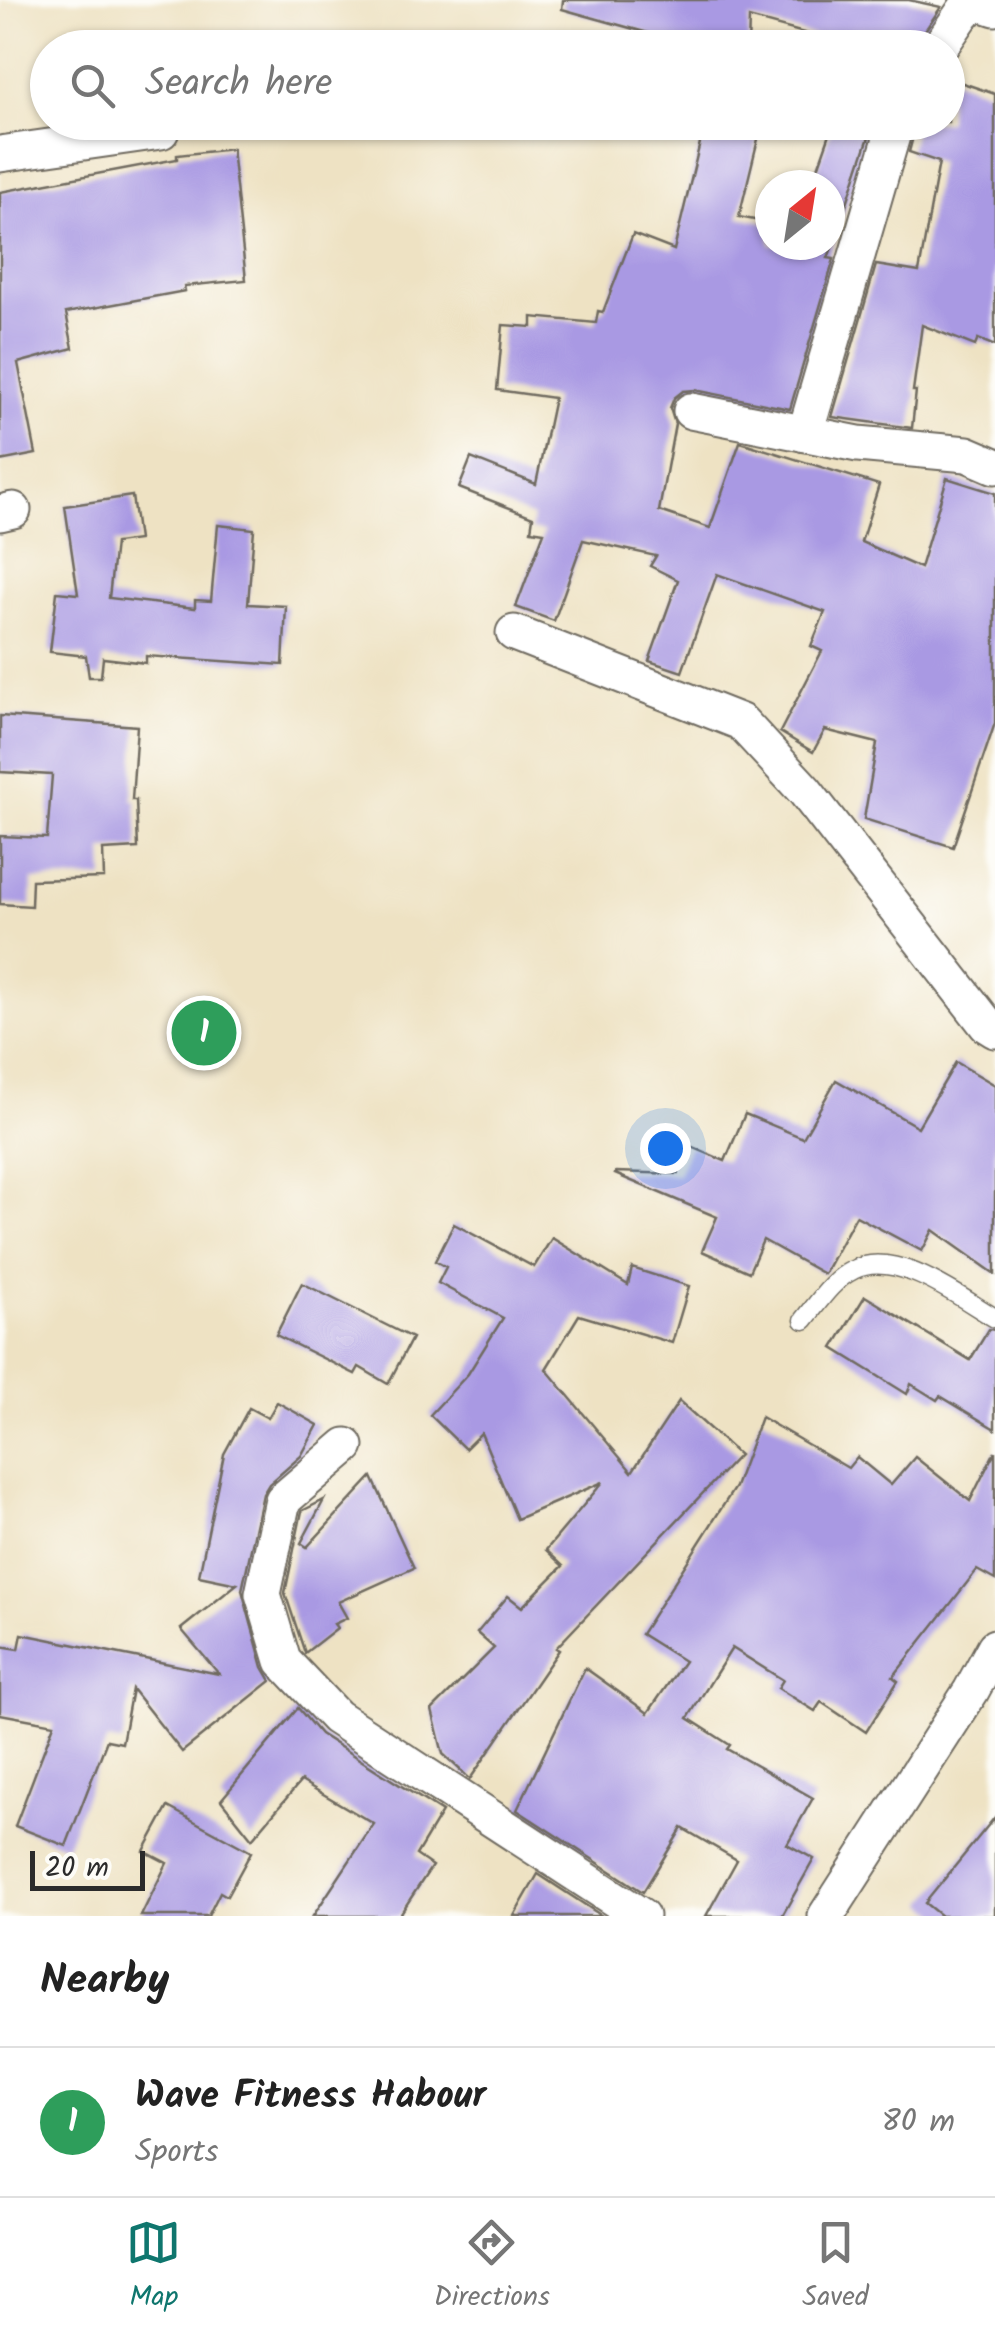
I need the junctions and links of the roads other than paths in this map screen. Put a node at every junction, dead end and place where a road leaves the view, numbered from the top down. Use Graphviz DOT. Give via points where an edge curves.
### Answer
graph roads {
  1 [pos="995,8"];
  2 [pos="951,30"];
  3 [pos="98,140"];
  4 [pos="891,140"];
  5 [pos="0,154"];
  6 [pos="691,411"];
  7 [pos="806,434"];
  8 [pos="995,466"];
  9 [pos="514,634"];
  10 [pos="995,1030"];
  11 [pos="995,1318"];
  12 [pos="804,1320"];
  13 [pos="346,1446"];
  14 [pos="995,1647"];
  15 [pos="641,1916"];
  16 [pos="826,1916"];
  1 -- 2 [label="street" via="980,3 965,10"];
  3 -- 5 [label="street"];
  4 -- 7 [label="street"];
  6 -- 7 [label="street"];
  7 -- 8 [label="street" via="967,454"];
  9 -- 10 [label="street" via="741,722 805,791"];
  11 -- 12 [label="lane" via="919,1273 888,1265 854,1268"];
  13 -- 15 [label="street" via="284,1500 263,1594 283,1661 336,1717"];
  14 -- 16 [label="street"];
}
